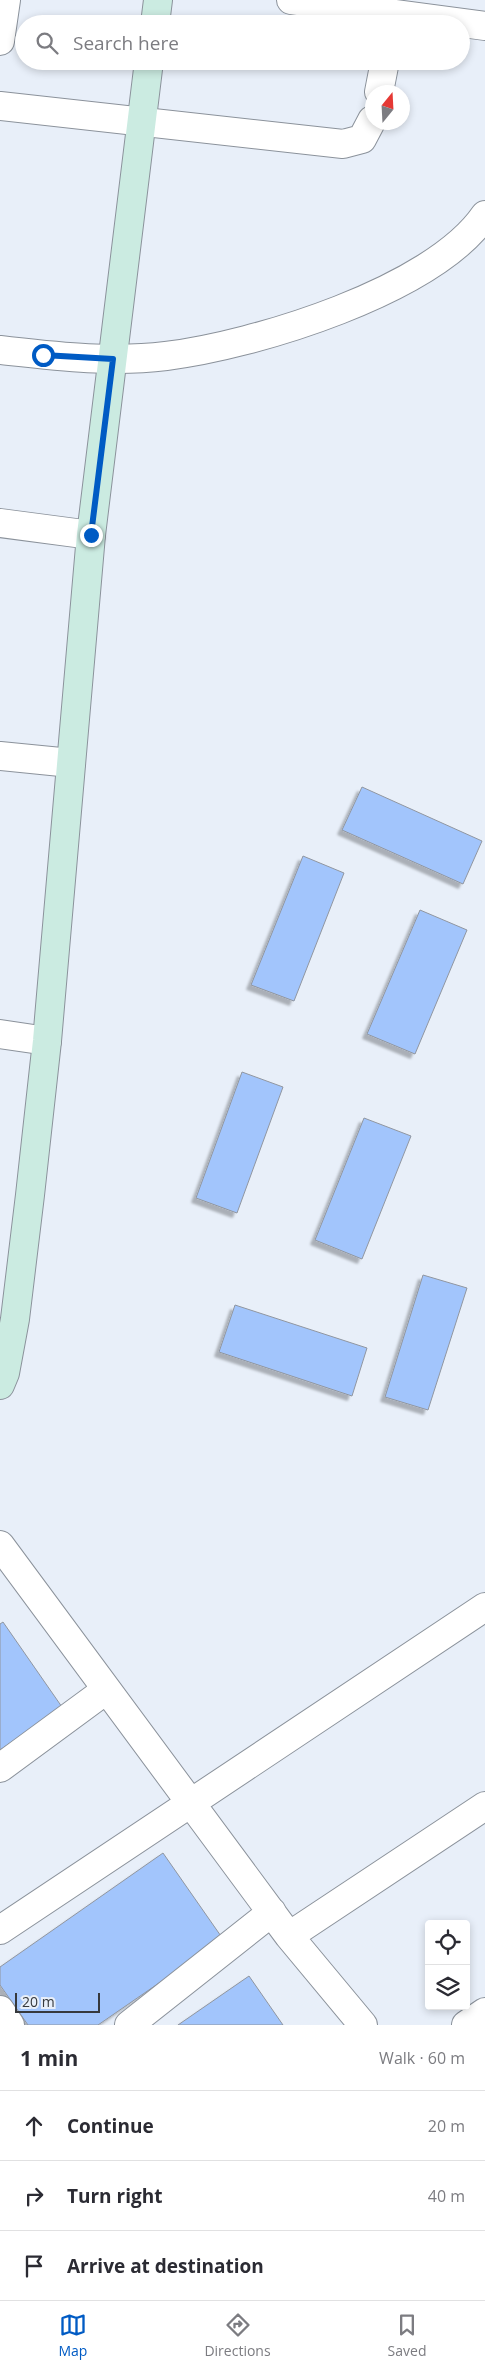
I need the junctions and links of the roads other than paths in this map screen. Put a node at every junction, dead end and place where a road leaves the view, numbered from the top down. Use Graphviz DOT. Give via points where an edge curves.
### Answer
graph roads {
  1 [pos="6,0"];
  2 [pos="158,0"];
  3 [pos="291,0"];
  4 [pos="156,15"];
  5 [pos="367,15"];
  6 [pos="470,25"];
  7 [pos="485,26"];
  8 [pos="0,41"];
  9 [pos="148,70"];
  10 [pos="383,70"];
  11 [pos="380,85"];
  12 [pos="0,106"];
  13 [pos="140,123"];
  14 [pos="366,130"];
  15 [pos="485,215"];
  16 [pos="0,350"];
  17 [pos="113,359"];
  18 [pos="0,523"];
  19 [pos="91,535"];
  20 [pos="0,756"];
  21 [pos="71,762"];
  22 [pos="0,1034"];
  23 [pos="47,1041"];
  24 [pos="0,1385"];
  25 [pos="0,1545"];
  26 [pos="485,1607"];
  27 [pos="106,1690"];
  28 [pos="0,1768"];
  29 [pos="189,1802"];
  30 [pos="485,1806"];
  31 [pos="272,1912"];
  32 [pos="0,1930"];
  33 [pos="289,1936"];
  34 [pos="0,2010"];
  35 [pos="485,2012"];
  36 [pos="10,2025"];
  37 [pos="129,2025"];
  38 [pos="362,2025"];
  39 [pos="466,2025"];
  1 -- 8 [label="street"];
  2 -- 4 [label="street"];
  3 -- 5 [label="street"];
  6 -- 7 [label="street"];
  9 -- 13 [label="street"];
  10 -- 11 [label="street"];
  12 -- 13 [label="street"];
  13 -- 14 [label="street" via="343,144 362,138"];
  13 -- 17 [label="street"];
  15 -- 17 [label="street" via="447,253 400,283 341,308 274,332 214,348 165,356"];
  16 -- 17 [label="street"];
  17 -- 19 [label="street"];
  18 -- 19 [label="street"];
  19 -- 21 [label="street"];
  20 -- 21 [label="street"];
  21 -- 23 [label="street"];
  22 -- 23 [label="street"];
  23 -- 24 [label="street" via="15,1319"];
  25 -- 27 [label="street"];
  26 -- 29 [label="street"];
  27 -- 28 [label="street"];
  27 -- 29 [label="street"];
  29 -- 31 [label="street"];
  29 -- 32 [label="street"];
  30 -- 33 [label="street"];
  31 -- 33 [label="street"];
  31 -- 37 [label="street"];
  33 -- 38 [label="street"];
  34 -- 36 [label="street"];
  35 -- 39 [label="street"];
}
